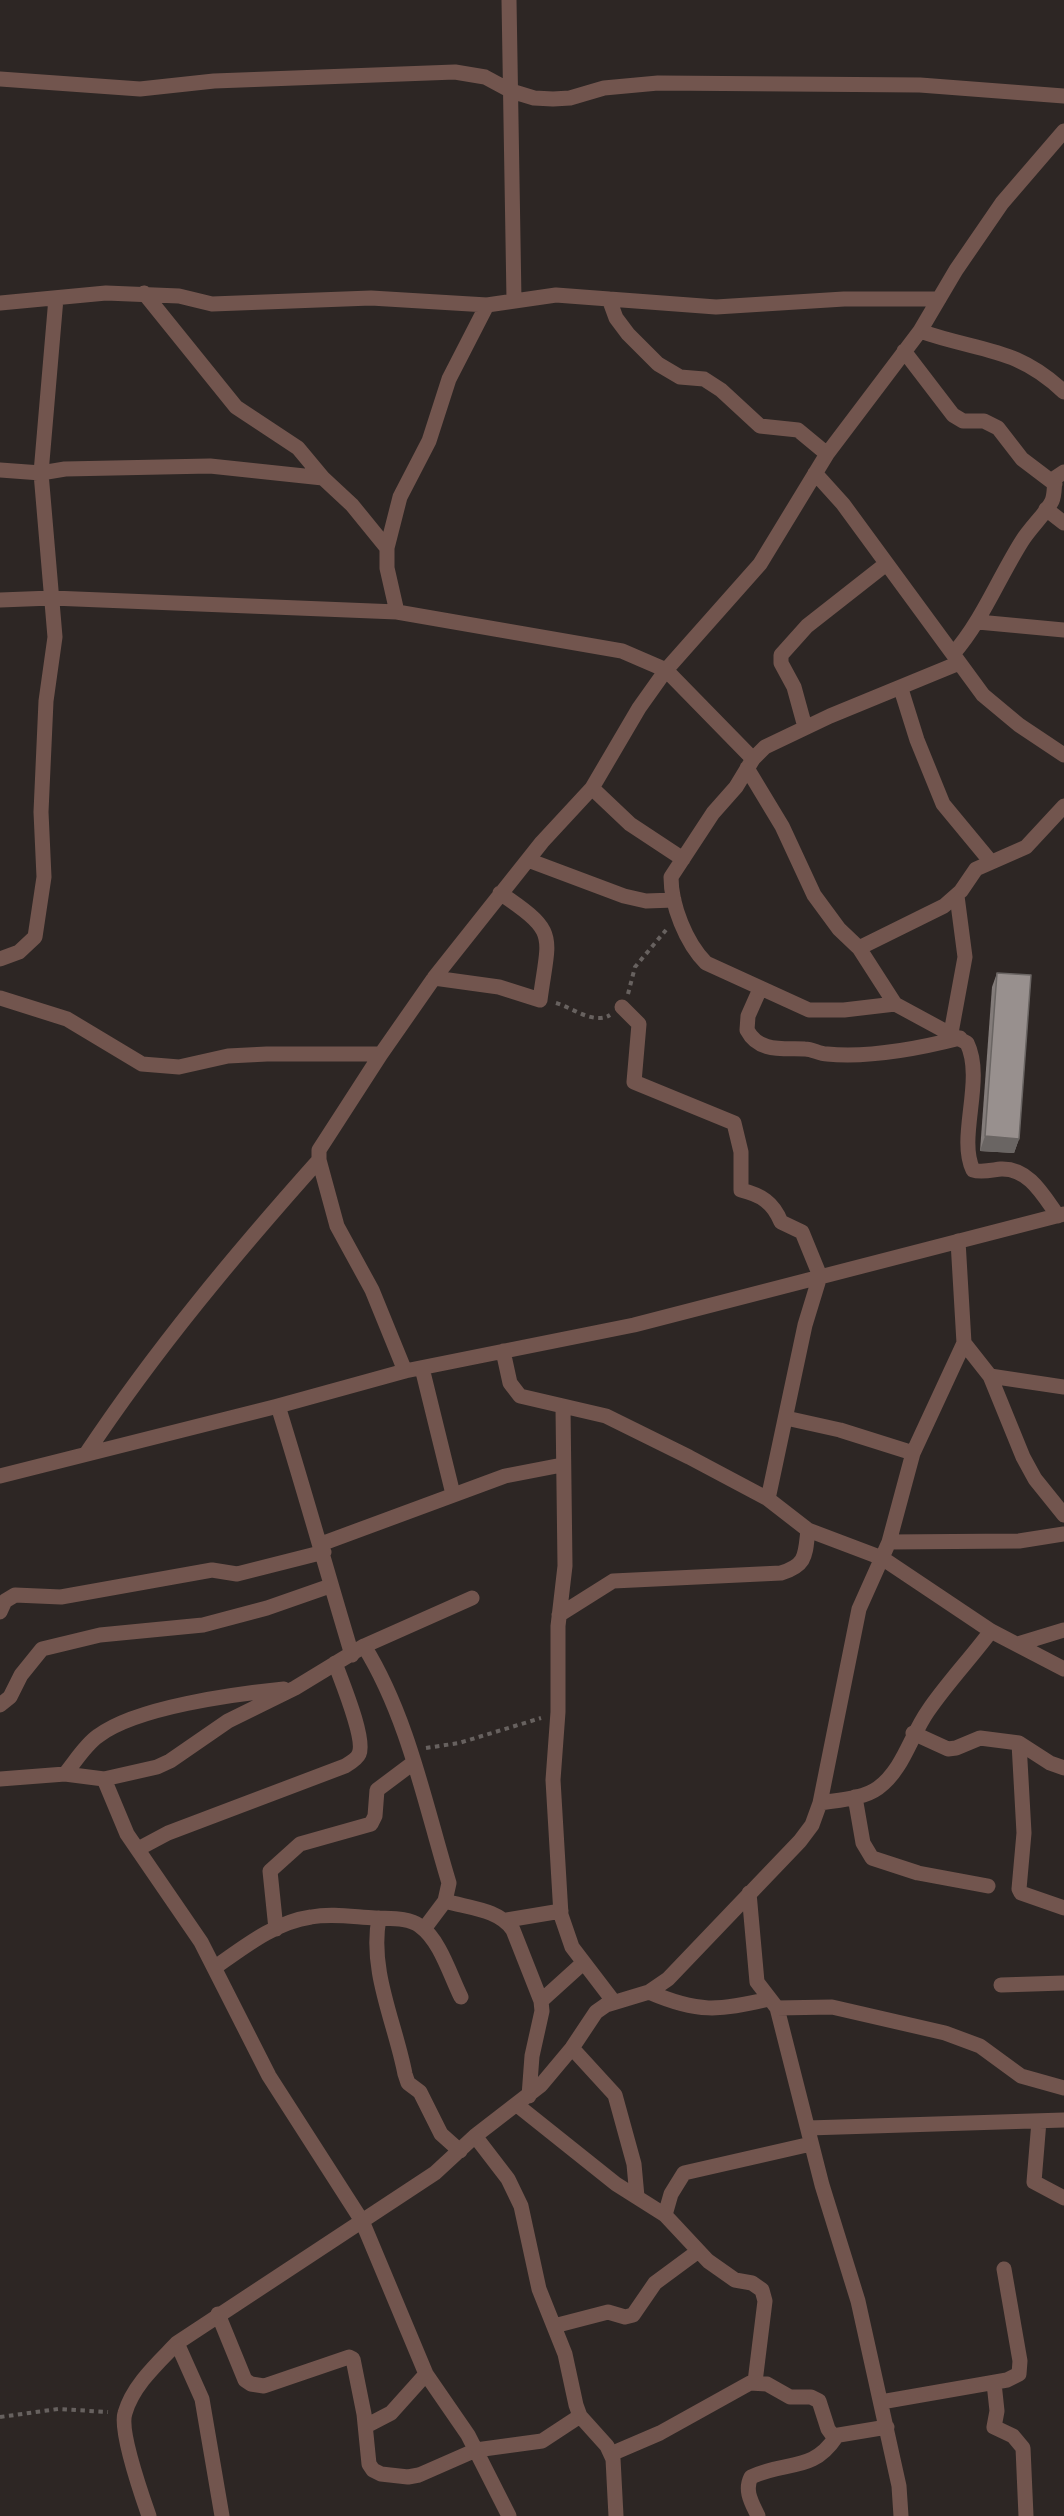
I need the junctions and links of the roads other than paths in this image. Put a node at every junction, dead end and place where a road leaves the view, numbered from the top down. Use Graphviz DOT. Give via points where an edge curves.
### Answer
graph roads {
  1 [pos="509,0"];
  2 [pos="0,79"];
  3 [pos="511,91"];
  4 [pos="1064,96"];
  5 [pos="1064,131"];
  6 [pos="1058,149"];
  7 [pos="144,293"];
  8 [pos="56,298"];
  9 [pos="609,299"];
  10 [pos="939,299"];
  11 [pos="514,300"];
  12 [pos="0,303"];
  13 [pos="487,305"];
  14 [pos="920,331"];
  15 [pos="904,351"];
  16 [pos="1064,392"];
  17 [pos="827,454"];
  18 [pos="0,470"];
  19 [pos="41,473"];
  20 [pos="815,473"];
  21 [pos="323,478"];
  22 [pos="1059,478"];
  23 [pos="1046,509"];
  24 [pos="1064,523"];
  25 [pos="387,548"];
  26 [pos="886,564"];
  27 [pos="52,598"];
  28 [pos="0,600"];
  29 [pos="397,612"];
  30 [pos="978,622"];
  31 [pos="1064,630"];
  32 [pos="956,659"];
  33 [pos="666,670"];
  34 [pos="901,689"];
  35 [pos="805,727"];
  36 [pos="1064,755"];
  37 [pos="750,763"];
  38 [pos="592,788"];
  39 [pos="1064,806"];
  40 [pos="683,859"];
  41 [pos="528,860"];
  42 [pos="991,862"];
  43 [pos="500,893"];
  44 [pos="957,896"];
  45 [pos="676,907"];
  46 [pos="859,948"];
  47 [pos="0,959"];
  48 [pos="434,978"];
  49 [pos="760,989"];
  50 [pos="0,998"];
  51 [pos="895,1004"];
  52 [pos="622,1007"];
  53 [pos="956,1035"];
  54 [pos="381,1054"];
  55 [pos="319,1160"];
  56 [pos="1061,1215"];
  57 [pos="958,1241"];
  58 [pos="820,1276"];
  59 [pos="963,1343"];
  60 [pos="503,1351"];
  61 [pos="422,1368"];
  62 [pos="405,1371"];
  63 [pos="990,1376"];
  64 [pos="1064,1387"];
  65 [pos="278,1406"];
  66 [pos="563,1408"];
  67 [pos="786,1418"];
  68 [pos="913,1453"];
  69 [pos="86,1454"];
  70 [pos="562,1465"];
  71 [pos="0,1476"];
  72 [pos="453,1494"];
  73 [pos="768,1499"];
  74 [pos="1064,1515"];
  75 [pos="808,1530"];
  76 [pos="1064,1534"];
  77 [pos="889,1542"];
  78 [pos="322,1548"];
  79 [pos="882,1558"];
  80 [pos="330,1586"];
  81 [pos="472,1598"];
  82 [pos="0,1612"];
  83 [pos="559,1615"];
  84 [pos="1064,1630"];
  85 [pos="991,1631"];
  86 [pos="1018,1644"];
  87 [pos="358,1650"];
  88 [pos="336,1663"];
  89 [pos="1064,1669"];
  90 [pos="296,1688"];
  91 [pos="0,1705"];
  92 [pos="913,1733"];
  93 [pos="1019,1743"];
  94 [pos="412,1757"];
  95 [pos="1064,1768"];
  96 [pos="65,1774"];
  97 [pos="0,1779"];
  98 [pos="104,1779"];
  99 [pos="855,1797"];
  100 [pos="820,1803"];
  101 [pos="138,1849"];
  102 [pos="988,1886"];
  103 [pos="748,1893"];
  104 [pos="445,1901"];
  105 [pos="1064,1908"];
  106 [pos="561,1911"];
  107 [pos="379,1918"];
  108 [pos="507,1920"];
  109 [pos="276,1929"];
  110 [pos="424,1929"];
  111 [pos="583,1963"];
  112 [pos="214,1968"];
  113 [pos="1064,1983"];
  114 [pos="1001,1985"];
  115 [pos="649,1992"];
  116 [pos="461,1997"];
  117 [pos="541,2001"];
  118 [pos="614,2002"];
  119 [pos="773,2003"];
  120 [pos="572,2048"];
  121 [pos="1064,2088"];
  122 [pos="523,2100"];
  123 [pos="1064,2120"];
  124 [pos="1039,2121"];
  125 [pos="475,2136"];
  126 [pos="810,2136"];
  127 [pos="460,2151"];
  128 [pos="637,2198"];
  129 [pos="1064,2198"];
  130 [pos="665,2215"];
  131 [pos="362,2221"];
  132 [pos="696,2252"];
  133 [pos="1004,2269"];
  134 [pos="218,2314"];
  135 [pos="554,2326"];
  136 [pos="177,2343"];
  137 [pos="426,2374"];
  138 [pos="755,2382"];
  139 [pos="993,2383"];
  140 [pos="881,2402"];
  141 [pos="580,2416"];
  142 [pos="366,2426"];
  143 [pos="887,2427"];
  144 [pos="836,2436"];
  145 [pos="476,2450"];
  146 [pos="611,2454"];
  147 [pos="149,2516"];
  148 [pos="222,2516"];
  149 [pos="509,2516"];
  150 [pos="616,2516"];
  151 [pos="758,2516"];
  152 [pos="901,2516"];
  153 [pos="1026,2516"];
  1 -- 3 [label="street"];
  2 -- 3 [label="street" via="140,89 236,80 455,72 485,77"];
  3 -- 4 [label="street" via="553,99 604,88 658,83 920,85"];
  3 -- 11 [label="street"];
  5 -- 6 [label="street"];
  6 -- 10 [label="street" via="1002,203"];
  7 -- 8 [label="street"];
  7 -- 13 [label="street" via="212,304 371,298"];
  7 -- 21 [label="street" via="237,407 298,448"];
  8 -- 12 [label="street"];
  8 -- 19 [label="street"];
  9 -- 10 [label="street" via="716,307 844,299"];
  9 -- 11 [label="street" via="556,295"];
  9 -- 17 [label="street" via="628,334 658,364 680,377 704,379 760,426 798,430"];
  10 -- 14 [label="street"];
  11 -- 13 [label="street"];
  13 -- 25 [label="street" via="449,379 429,441 400,497"];
  14 -- 15 [label="street"];
  14 -- 16 [label="street" via="1014,357 1044,373"];
  15 -- 17 [label="street"];
  15 -- 22 [label="street" via="953,414 963,421 984,421 998,428 1022,459"];
  17 -- 20 [label="street"];
  18 -- 19 [label="street"];
  19 -- 21 [label="street" via="65,469 210,466"];
  19 -- 27 [label="street"];
  20 -- 26 [label="street" via="843,504"];
  20 -- 33 [label="street" via="760,564"];
  21 -- 25 [label="street" via="352,505"];
  22 -- 23 [label="street"];
  23 -- 24 [label="street"];
  23 -- 30 [label="street" via="1033,522"];
  25 -- 29 [label="street" via="387,568"];
  26 -- 32 [label="street"];
  26 -- 35 [label="street" via="807,626 781,655"];
  27 -- 28 [label="street"];
  27 -- 29 [label="street"];
  27 -- 47 [label="street" via="55,638 46,701 41,812 44,877 39,917 30,944"];
  29 -- 33 [label="street" via="622,651"];
  30 -- 31 [label="street"];
  30 -- 32 [label="street"];
  32 -- 34 [label="street"];
  32 -- 36 [label="street" via="983,695"];
  33 -- 37 [label="street"];
  33 -- 38 [label="street"];
  34 -- 35 [label="street"];
  34 -- 42 [label="street" via="943,804"];
  35 -- 37 [label="street" via="765,747"];
  37 -- 40 [label="street"];
  37 -- 46 [label="street" via="814,895"];
  38 -- 40 [label="street" via="630,824"];
  38 -- 41 [label="street"];
  39 -- 42 [label="street" via="1026,847"];
  40 -- 45 [label="street" via="671,877"];
  41 -- 43 [label="street"];
  41 -- 45 [label="street" via="624,897"];
  42 -- 44 [label="street" via="976,869"];
  43 -- 48 [label="street"];
  43 -- 48 [label="street" via="542,923 547,945 540,1000 490,986"];
  44 -- 46 [label="street"];
  44 -- 53 [label="street" via="965,957"];
  45 -- 49 [label="street" via="706,963"];
  46 -- 51 [label="street"];
  48 -- 54 [label="street"];
  49 -- 51 [label="street" via="813,1010"];
  49 -- 53 [label="street" via="748,1016 747,1030 772,1048 828,1054 882,1052"];
  50 -- 54 [label="street" via="67,1019 142,1064 179,1067 228,1056 267,1054"];
  51 -- 53 [label="street"];
  52 -- 58 [label="street" via="639,1024 633,1082 734,1123 741,1152 741,1190 760,1195 775,1209 781,1222 802,1232"];
  53 -- 56 [label="street" via="969,1048 972,1068 971,1167 977,1172 1000,1169 1021,1173"];
  54 -- 55 [label="street" via="319,1150"];
  55 -- 62 [label="street" via="336,1226 372,1290"];
  55 -- 69 [label="street" via="132,1383"];
  56 -- 57 [label="street"];
  57 -- 58 [label="street"];
  57 -- 59 [label="street"];
  58 -- 60 [label="street" via="634,1325"];
  58 -- 67 [label="street" via="805,1325"];
  59 -- 63 [label="street"];
  59 -- 68 [label="street"];
  60 -- 61 [label="street"];
  60 -- 66 [label="street" via="510,1383 520,1396"];
  61 -- 62 [label="street"];
  61 -- 72 [label="street"];
  62 -- 65 [label="street"];
  63 -- 64 [label="street"];
  63 -- 74 [label="street" via="1023,1457"];
  65 -- 69 [label="street"];
  65 -- 78 [label="street"];
  66 -- 70 [label="street"];
  66 -- 73 [label="street" via="606,1416"];
  67 -- 68 [label="street"];
  67 -- 73 [label="street"];
  68 -- 77 [label="street"];
  69 -- 71 [label="street"];
  70 -- 72 [label="street" via="505,1476"];
  70 -- 83 [label="street" via="564,1566"];
  72 -- 78 [label="street"];
  73 -- 75 [label="street"];
  75 -- 79 [label="street"];
  75 -- 83 [label="street" via="806,1554 800,1566 781,1573 613,1581"];
  76 -- 77 [label="street" via="1019,1541"];
  77 -- 79 [label="street"];
  78 -- 80 [label="street"];
  78 -- 82 [label="street" via="237,1574 218,1570 61,1597 15,1595 5,1601"];
  79 -- 85 [label="street"];
  79 -- 100 [label="street" via="859,1610"];
  80 -- 87 [label="street"];
  80 -- 91 [label="street" via="203,1625 99,1635 42,1649 21,1675 10,1697"];
  81 -- 87 [label="street"];
  83 -- 106 [label="street" via="553,1780"];
  84 -- 86 [label="street"];
  85 -- 86 [label="street"];
  85 -- 92 [label="street"];
  86 -- 89 [label="street"];
  87 -- 88 [label="street"];
  87 -- 94 [label="street" via="390,1696"];
  88 -- 90 [label="street"];
  88 -- 101 [label="street" via="359,1736 356,1759 168,1833"];
  90 -- 96 [label="street" via="183,1705 127,1721 96,1737"];
  90 -- 98 [label="street" via="228,1721 157,1767"];
  92 -- 93 [label="street" via="948,1749 980,1738"];
  92 -- 99 [label="street" via="903,1758 887,1780 878,1789"];
  93 -- 95 [label="street"];
  93 -- 105 [label="street" via="1024,1833 1018,1888 1021,1893"];
  94 -- 104 [label="street" via="448,1883"];
  94 -- 109 [label="street" via="377,1790 371,1824 300,1844 270,1870"];
  96 -- 97 [label="street"];
  96 -- 98 [label="street"];
  98 -- 101 [label="street" via="127,1834"];
  99 -- 100 [label="street"];
  99 -- 102 [label="street" via="862,1843 872,1858 918,1873"];
  100 -- 103 [label="street" via="812,1825 800,1841"];
  101 -- 112 [label="street"];
  103 -- 115 [label="street" via="669,1979"];
  103 -- 119 [label="street" via="756,1977 760,1989"];
  104 -- 108 [label="street"];
  104 -- 110 [label="street"];
  106 -- 108 [label="street"];
  106 -- 111 [label="street" via="567,1939"];
  107 -- 109 [label="street" via="311,1917"];
  107 -- 110 [label="street" via="414,1922"];
  107 -- 127 [label="street" via="377,1968 408,2083 424,2100 441,2134"];
  108 -- 117 [label="street"];
  109 -- 112 [label="street"];
  110 -- 116 [label="street"];
  111 -- 117 [label="street"];
  111 -- 118 [label="street"];
  112 -- 131 [label="street" via="269,2076"];
  113 -- 114 [label="street"];
  115 -- 118 [label="street"];
  115 -- 119 [label="street" via="691,2007 710,2009"];
  117 -- 122 [label="street"];
  118 -- 120 [label="street" via="596,2012"];
  119 -- 121 [label="street" via="832,2007 945,2033 980,2046 1021,2076"];
  119 -- 126 [label="street"];
  120 -- 122 [label="street"];
  120 -- 128 [label="street" via="615,2095 634,2164"];
  122 -- 125 [label="street"];
  122 -- 128 [label="street"];
  123 -- 124 [label="street"];
  124 -- 126 [label="street"];
  124 -- 129 [label="street" via="1034,2182"];
  125 -- 127 [label="street"];
  125 -- 135 [label="street" via="516,2192 539,2289"];
  126 -- 130 [label="street" via="684,2173 671,2194"];
  126 -- 140 [label="street" via="858,2301"];
  127 -- 131 [label="street" via="435,2173"];
  128 -- 130 [label="street"];
  130 -- 132 [label="street"];
  131 -- 134 [label="street"];
  131 -- 137 [label="street"];
  132 -- 135 [label="street" via="655,2283 633,2314 625,2317 608,2312"];
  132 -- 138 [label="street" via="729,2276 758,2286 764,2293"];
  133 -- 139 [label="street" via="1020,2370 1012,2379"];
  134 -- 136 [label="street"];
  134 -- 142 [label="street" via="245,2380 251,2384 264,2386 353,2358"];
  135 -- 141 [label="street"];
  136 -- 147 [label="street" via="143,2379 124,2414 131,2462"];
  136 -- 148 [label="street" via="202,2399"];
  137 -- 142 [label="street" via="391,2413"];
  137 -- 145 [label="street"];
  138 -- 144 [label="street" via="790,2397 816,2398 830,2434"];
  138 -- 146 [label="street" via="660,2433"];
  139 -- 140 [label="street"];
  139 -- 153 [label="street" via="997,2411 994,2427 1013,2436 1023,2448"];
  140 -- 143 [label="street"];
  141 -- 145 [label="street" via="542,2441"];
  141 -- 146 [label="street"];
  142 -- 145 [label="street" via="369,2464 381,2474 419,2475"];
  143 -- 144 [label="street"];
  143 -- 152 [label="street"];
  144 -- 151 [label="street" via="824,2453 812,2461 780,2466 751,2477 749,2496"];
  145 -- 149 [label="street"];
  146 -- 150 [label="street"];
}
